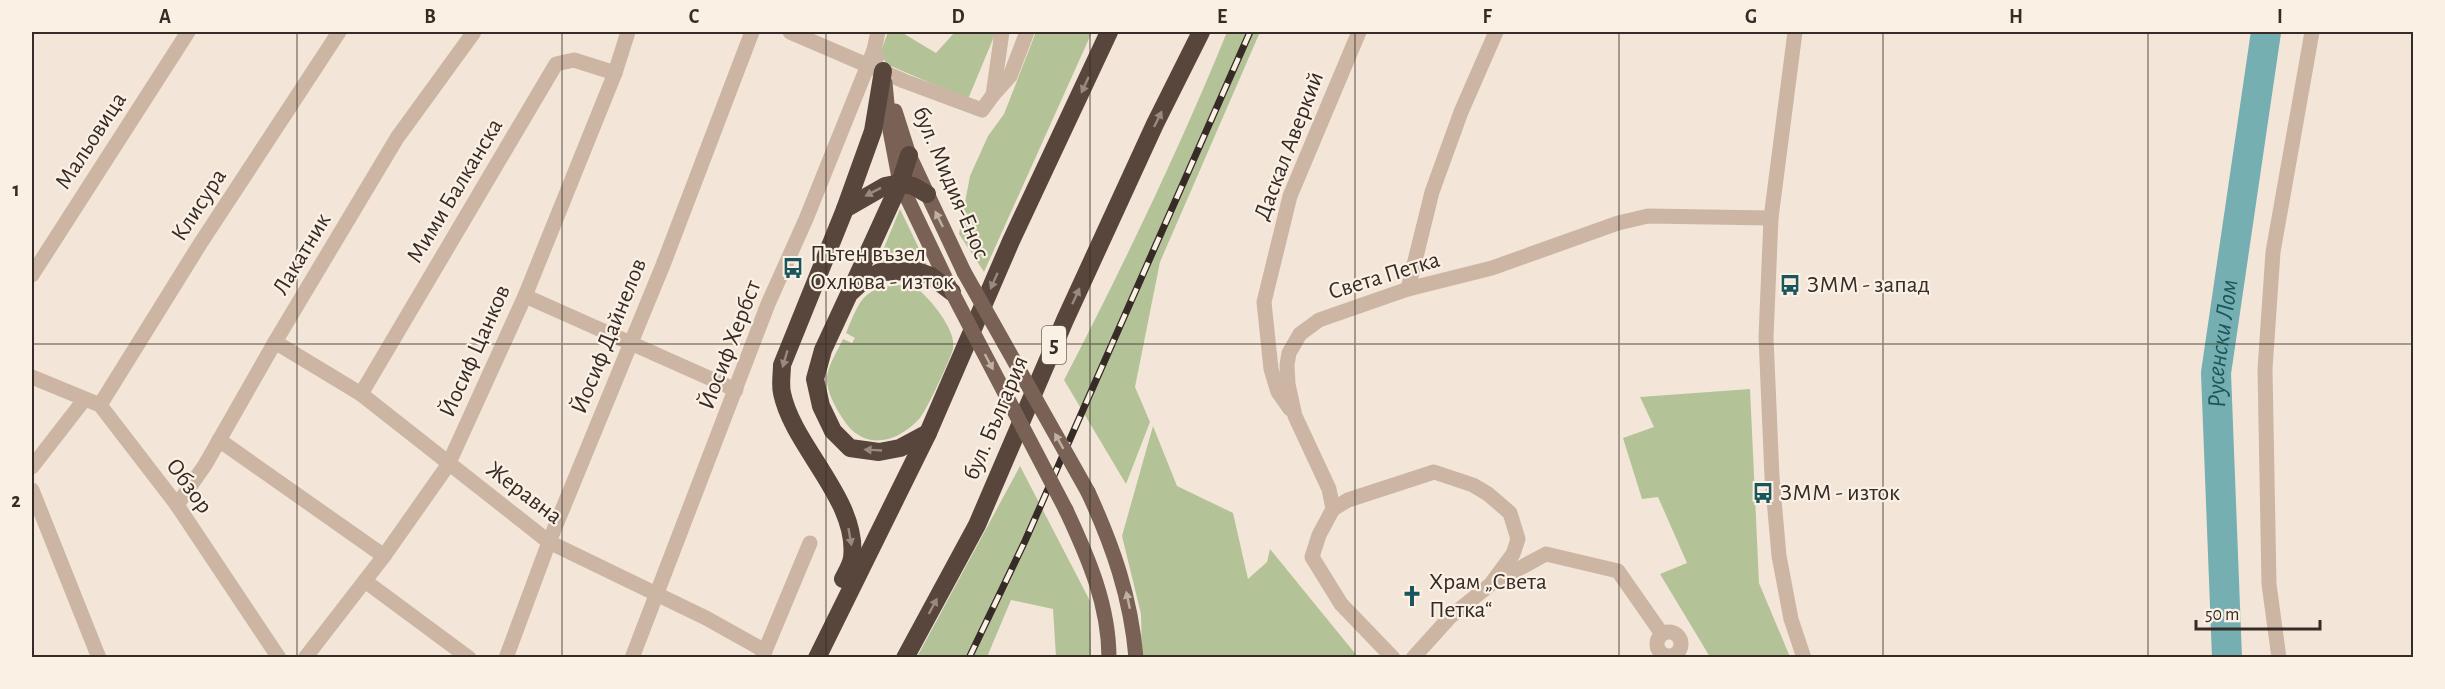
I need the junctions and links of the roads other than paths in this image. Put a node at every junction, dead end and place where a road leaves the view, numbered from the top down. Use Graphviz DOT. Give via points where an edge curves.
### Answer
graph roads {
  1 [pos="188,32"];
  2 [pos="339,32"];
  3 [pos="474,32"];
  4 [pos="628,32"];
  5 [pos="752,32"];
  6 [pos="790,32"];
  7 [pos="878,32"];
  8 [pos="1002,32"];
  9 [pos="1027,32"];
  10 [pos="1109,32"];
  11 [pos="1201,32"];
  12 [pos="1359,32"];
  13 [pos="1496,32"];
  14 [pos="1795,32"];
  15 [pos="2312,32"];
  16 [pos="876,68"];
  17 [pos="615,73"];
  18 [pos="993,95"];
  19 [pos="909,155"];
  20 [pos="900,183"];
  21 [pos="927,194"];
  22 [pos="845,209"];
  23 [pos="1771,218"];
  24 [pos="32,275"];
  25 [pos="1408,289"];
  26 [pos="952,292"];
  27 [pos="525,296"];
  28 [pos="841,311"];
  29 [pos="275,342"];
  30 [pos="632,342"];
  31 [pos="32,377"];
  32 [pos="736,390"];
  33 [pos="361,394"];
  34 [pos="84,400"];
  35 [pos="100,405"];
  36 [pos="1295,416"];
  37 [pos="928,433"];
  38 [pos="219,440"];
  39 [pos="448,465"];
  40 [pos="32,467"];
  41 [pos="32,490"];
  42 [pos="177,505"];
  43 [pos="1333,509"];
  44 [pos="549,542"];
  45 [pos="810,543"];
  46 [pos="384,556"];
  47 [pos="365,581"];
  48 [pos="1491,584"];
  49 [pos="656,595"];
  50 [pos="764,654"];
  51 [pos="1662,656"];
  52 [pos="99,657"];
  53 [pos="279,657"];
  54 [pos="305,657"];
  55 [pos="469,657"];
  56 [pos="506,657"];
  57 [pos="632,657"];
  58 [pos="808,657"];
  59 [pos="817,657"];
  60 [pos="905,657"];
  61 [pos="1109,657"];
  62 [pos="1136,657"];
  63 [pos="1393,657"];
  64 [pos="1413,657"];
  65 [pos="1804,657"];
  66 [pos="2279,657"];
  1 -- 24 [label="street, Мальовица"];
  2 -- 35 [label="street, Клисура"];
  3 -- 29 [label="street, Лакатник" via="397,138"];
  4 -- 17 [label="street, Йосиф Цанков"];
  5 -- 30 [label="street, Йосиф Дайнелов"];
  6 -- 16 [label="street"];
  7 -- 16 [label="street"];
  8 -- 18 [label="street"];
  9 -- 18 [label="street" via="1010,76"];
  10 -- 37 [label="highway, one-way" via="1011,241"];
  60 -- 11 [label="highway, бул. България / 5, one-way" via="977,525 1065,320"];
  12 -- 36 [label="street, Даскал Аверкий" via="1290,196 1264,302 1271,369 1278,392"];
  13 -- 25 [label="street" via="1432,192"];
  14 -- 23 [label="street"];
  15 -- 66 [label="street" via="2273,252 2265,369 2269,584"];
  16 -- 18 [label="street" via="982,110"];
  16 -- 19 [label="main road, бул. Мидия-Енос"];
  16 -- 20 [label="main road, бул. Мидия-Енос"];
  16 -- 22 [label="highway" via="873,131"];
  16 -- 32 [label="street, Йосиф Хербст" via="768,304"];
  17 -- 27 [label="street, Йосиф Цанков"];
  17 -- 33 [label="street, Мими Балканска" via="574,60 556,64"];
  19 -- 20 [label="highway"];
  19 -- 21 [label="main road, бул. Мидия-Енос"];
  20 -- 21 [label="highway"];
  20 -- 22 [label="highway, one-way" via="885,186"];
  20 -- 26 [label="main road, бул. Мидия-Енос"];
  20 -- 28 [label="highway"];
  62 -- 21 [label="main road, бул. Мидия-Енос, one-way, bridge" via="1125,585 1109,536 964,272"];
  22 -- 58 [label="highway, one-way" via="782,365 782,393 797,430 839,501 852,537 852,560"];
  23 -- 25 [label="street, Света Петка" via="1648,216 1492,268"];
  23 -- 65 [label="street" via="1766,337 1772,477 1781,566 1791,619"];
  25 -- 36 [label="street, Света Петка" via="1318,320 1300,334 1287,365"];
  26 -- 28 [label="highway" via="917,271 880,272 862,281 849,294"];
  26 -- 61 [label="main road, бул. Мидия-Енос, one-way, bridge" via="1085,551 1101,598"];
  27 -- 30 [label="street"];
  27 -- 39 [label="street, Йосиф Цанков"];
  37 -- 28 [label="highway, one-way" via="900,448 879,452 850,448 833,431 821,406 815,379"];
  29 -- 33 [label="street, Жеравна"];
  29 -- 38 [label="street, Лакатник"];
  30 -- 32 [label="street"];
  30 -- 44 [label="street, Йосиф Дайнелов"];
  31 -- 34 [label="street"];
  32 -- 49 [label="street, Йосиф Хербст"];
  33 -- 39 [label="street, Жеравна"];
  34 -- 35 [label="street"];
  34 -- 40 [label="street"];
  35 -- 42 [label="street, Обзор"];
  36 -- 43 [label="street, Света Петка" via="1329,489"];
  37 -- 59 [label="highway"];
  38 -- 42 [label="street, Лакатник"];
  38 -- 46 [label="street"];
  39 -- 44 [label="street, Жеравна"];
  39 -- 46 [label="street, Йосиф Цанков"];
  41 -- 52 [label="street"];
  42 -- 53 [label="street, Обзор"];
  43 -- 48 [label="street" via="1348,500 1434,472 1473,485 1510,513 1518,539 1514,554"];
  43 -- 63 [label="street" via="1318,535 1312,557 1341,604"];
  44 -- 49 [label="street, Жеравна"];
  44 -- 56 [label="street, Йосиф Дайнелов"];
  45 -- 50 [label="street"];
  46 -- 47 [label="street, Йосиф Цанков"];
  47 -- 54 [label="street, Йосиф Цанков"];
  47 -- 55 [label="street"];
  48 -- 51 [label="street" via="1546,554 1618,571 1662,634 1657,641"];
  48 -- 64 [label="street" via="1450,616"];
  49 -- 50 [label="street, Жеравна" via="706,618"];
  49 -- 57 [label="street, Йосиф Хербст"];
}
